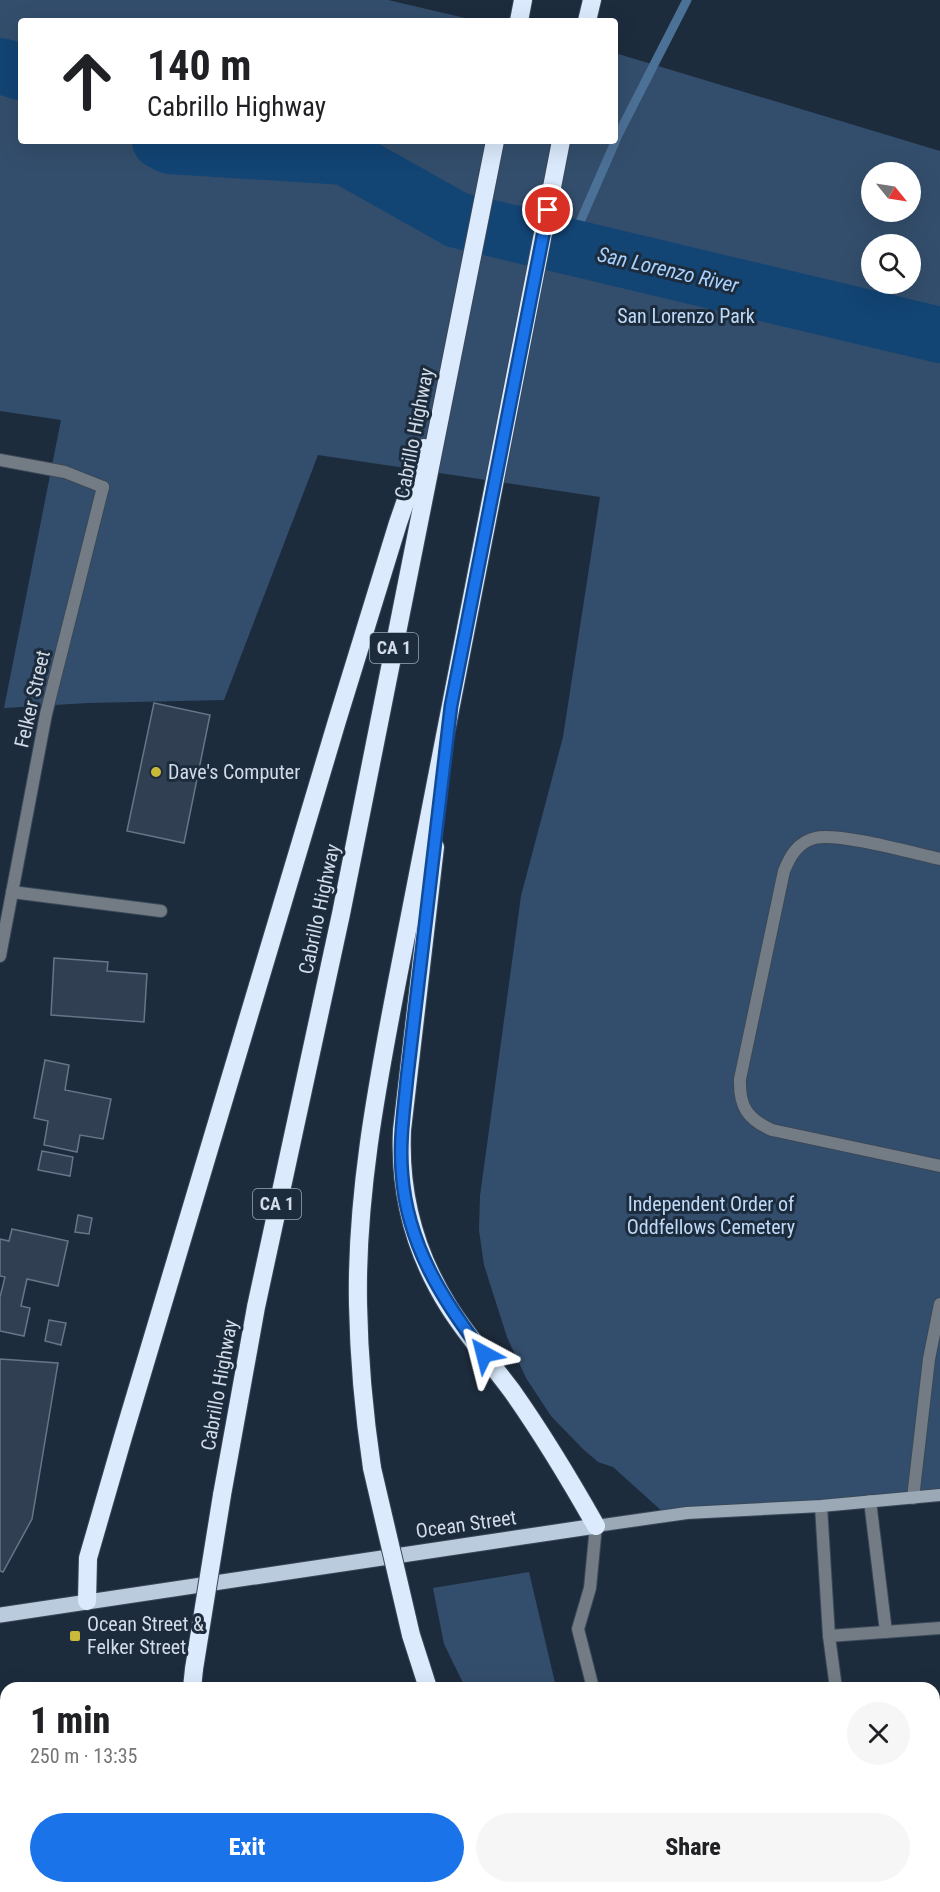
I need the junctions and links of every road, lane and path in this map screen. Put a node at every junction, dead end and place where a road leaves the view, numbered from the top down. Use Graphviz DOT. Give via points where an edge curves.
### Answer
graph roads {
  1 [pos="523,0"];
  2 [pos="592,0"];
  3 [pos="520,18"];
  4 [pos="588,18"];
  5 [pos="494,144"];
  6 [pos="560,144"];
  7 [pos="447,381"];
  8 [pos="0,460"];
  9 [pos="451,706"];
  10 [pos="940,859"];
  11 [pos="12,892"];
  12 [pos="161,911"];
  13 [pos="0,956"];
  14 [pos="940,1166"];
  15 [pos="940,1304"];
  16 [pos="940,1495"];
  17 [pos="913,1498"];
  18 [pos="870,1501"];
  19 [pos="821,1506"];
  20 [pos="597,1526"];
  21 [pos="87,1601"];
  22 [pos="0,1615"];
  23 [pos="940,1628"];
  24 [pos="886,1632"];
  25 [pos="829,1636"];
  26 [pos="193,1678"];
  27 [pos="426,1682"];
  28 [pos="591,1682"];
  29 [pos="835,1682"];
  1 -- 3 [label="highway"];
  2 -- 4 [label="highway"];
  5 -- 7 [label="highway, Cabrillo Highway / CA 1"];
  6 -- 9 [label="highway"];
  7 -- 21 [label="highway" via="370,612 123,1437 88,1558"];
  7 -- 26 [label="highway, Cabrillo Highway / CA 1, bridge" via="341,914 258,1296"];
  8 -- 11 [label="street, Felker Street" via="65,472 103,487 46,714"];
  9 -- 20 [label="highway" via="404,1106 401,1154 405,1198 417,1243 436,1286 543,1436"];
  9 -- 27 [label="highway, bridge" via="386,1037 360,1233 358,1303 372,1468 411,1635"];
  10 -- 14 [label="street" via="835,837 814,838 795,850 784,871 740,1092 754,1121 772,1130"];
  11 -- 12 [label="street"];
  11 -- 13 [label="street, Felker Street"];
  15 -- 17 [label="street" via="929,1359"];
  16 -- 17 [label="main road, Ocean Street"];
  17 -- 18 [label="main road, Ocean Street"];
  18 -- 19 [label="main road, Ocean Street"];
  18 -- 24 [label="street"];
  19 -- 20 [label="main road, Ocean Street" via="687,1513"];
  19 -- 25 [label="street"];
  20 -- 21 [label="main road, Ocean Street"];
  20 -- 28 [label="street" via="590,1588 578,1629"];
  21 -- 22 [label="main road, Ocean Street"];
  23 -- 24 [label="street"];
  24 -- 25 [label="street"];
  25 -- 29 [label="street"];
}
